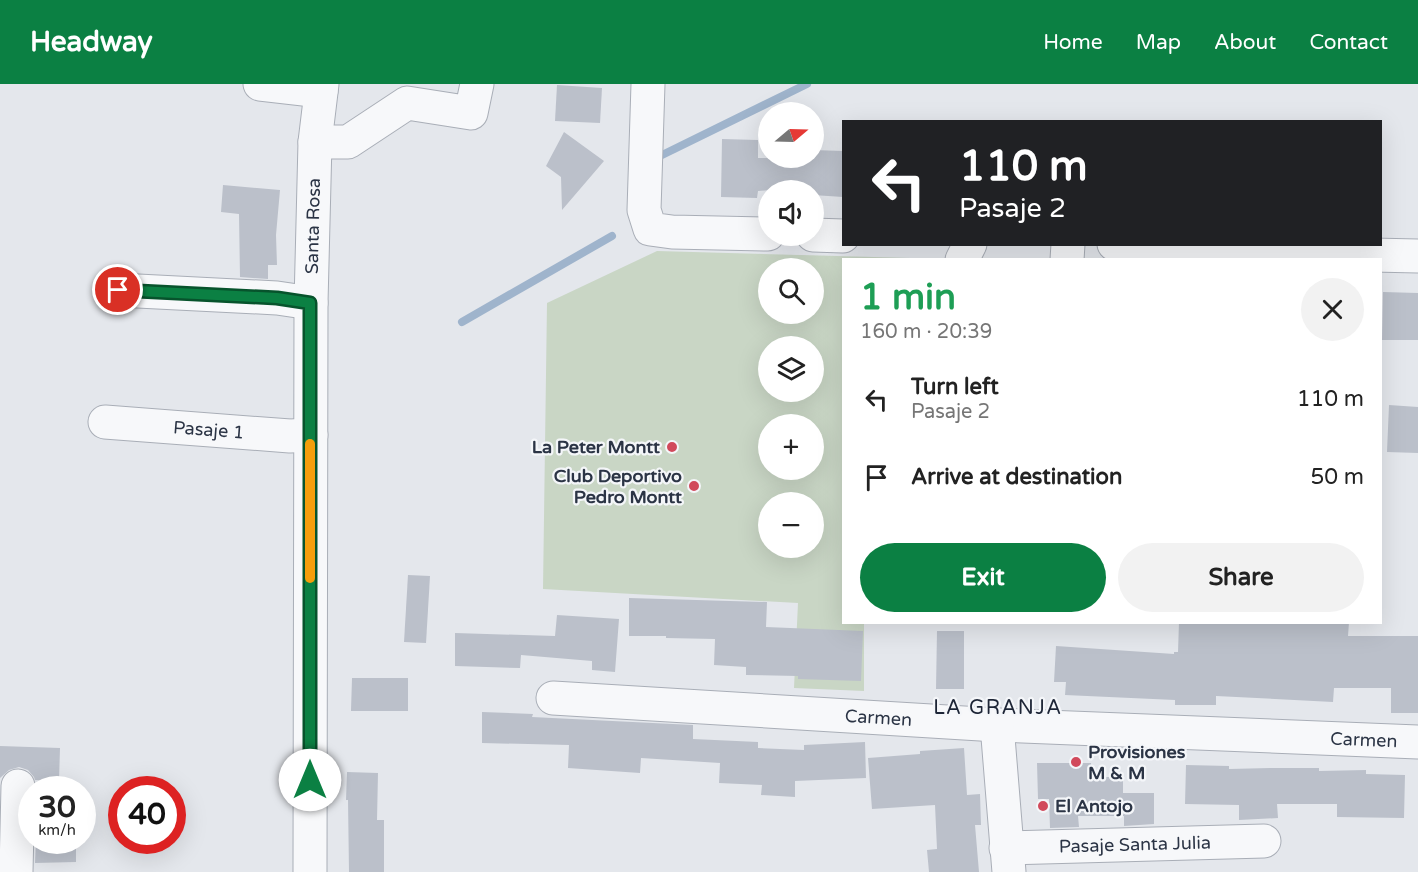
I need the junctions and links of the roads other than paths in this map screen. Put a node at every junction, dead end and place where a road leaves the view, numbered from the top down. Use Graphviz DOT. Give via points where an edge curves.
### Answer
graph roads {
  1 [pos="260,84"];
  2 [pos="477,84"];
  3 [pos="648,84"];
  4 [pos="322,88"];
  5 [pos="409,93"];
  6 [pos="315,142"];
  7 [pos="758,234"];
  8 [pos="824,235"];
  9 [pos="842,236"];
  10 [pos="1128,246"];
  11 [pos="1191,255"];
  12 [pos="1418,256"];
  13 [pos="1321,257"];
  14 [pos="118,290"];
  15 [pos="310,303"];
  16 [pos="105,422"];
  17 [pos="310,435"];
  18 [pos="553,698"];
  19 [pos="997,725"];
  20 [pos="1418,742"];
  21 [pos="18,786"];
  22 [pos="1264,841"];
  23 [pos="1008,860"];
  24 [pos="16,872"];
  25 [pos="310,872"];
  1 -- 4 [label="street"];
  2 -- 5 [label="street" via="471,113"];
  3 -- 7 [label="street" via="644,210 650,229"];
  4 -- 6 [label="street, Santa Rosa"];
  5 -- 6 [label="street" via="348,142"];
  6 -- 15 [label="street, Santa Rosa"];
  8 -- 9 [label="street"];
  10 -- 11 [label="street"];
  11 -- 13 [label="street"];
  12 -- 13 [label="street"];
  14 -- 15 [label="street"];
  15 -- 17 [label="street, Santa Rosa"];
  16 -- 17 [label="street, Pasaje 1"];
  17 -- 25 [label="street, Santa Rosa"];
  18 -- 19 [label="street, Carmen"];
  19 -- 20 [label="street, Carmen"];
  19 -- 23 [label="street"];
  21 -- 24 [label="street"];
  22 -- 23 [label="street, Pasaje Santa Julia"];
}
